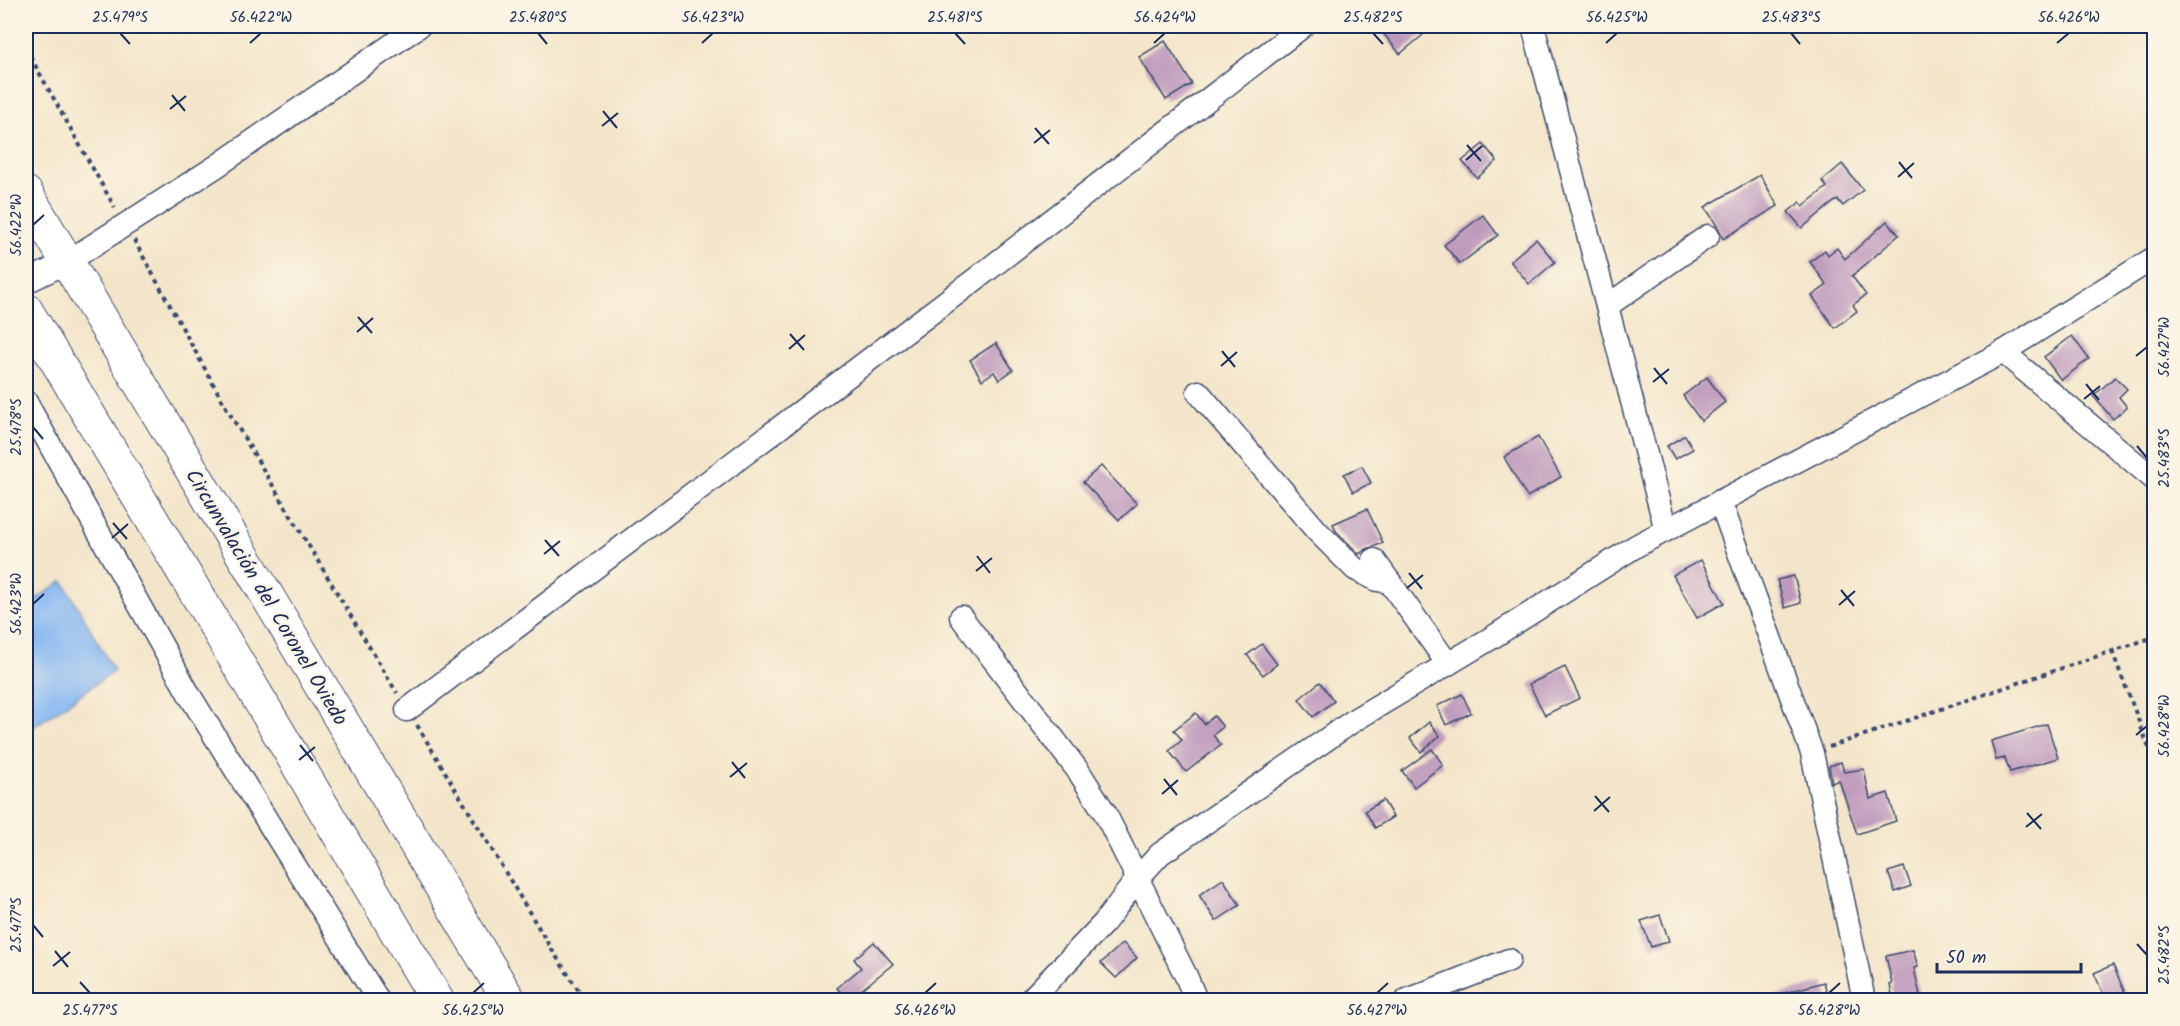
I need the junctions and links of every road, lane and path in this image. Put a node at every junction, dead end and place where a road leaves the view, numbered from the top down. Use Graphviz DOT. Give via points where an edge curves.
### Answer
graph roads {
  1 [pos="419,26"];
  2 [pos="1303,26"];
  3 [pos="1533,26"];
  4 [pos="26,49"];
  5 [pos="26,193"];
  6 [pos="125,225"];
  7 [pos="1708,236"];
  8 [pos="2154,258"];
  9 [pos="67,262"];
  10 [pos="26,282"];
  11 [pos="1607,306"];
  12 [pos="26,310"];
  13 [pos="2003,352"];
  14 [pos="1198,392"];
  15 [pos="26,402"];
  16 [pos="2154,479"];
  17 [pos="1720,501"];
  18 [pos="1666,530"];
  19 [pos="1374,560"];
  20 [pos="1390,582"];
  21 [pos="962,617"];
  22 [pos="2153,638"];
  23 [pos="2154,644"];
  24 [pos="2112,651"];
  25 [pos="1448,664"];
  26 [pos="407,710"];
  27 [pos="1812,753"];
  28 [pos="2154,761"];
  29 [pos="1138,878"];
  30 [pos="1509,960"];
  31 [pos="378,1000"];
  32 [pos="437,1000"];
  33 [pos="509,1000"];
  34 [pos="585,1000"];
  35 [pos="1030,1000"];
  36 [pos="1196,1000"];
  37 [pos="1407,1000"];
  38 [pos="1861,1000"];
  1 -- 6 [label="street"];
  2 -- 26 [label="street"];
  3 -- 11 [label="street"];
  4 -- 6 [label="path"];
  5 -- 9 [label="highway, Circunvalación del Coronel Oviedo"];
  6 -- 9 [label="street"];
  6 -- 26 [label="path" via="227,409"];
  7 -- 11 [label="street"];
  8 -- 13 [label="street"];
  9 -- 10 [label="street"];
  9 -- 33 [label="highway, Circunvalación del Coronel Oviedo"];
  11 -- 18 [label="street"];
  12 -- 32 [label="highway"];
  13 -- 16 [label="street"];
  13 -- 17 [label="street"];
  14 -- 20 [label="street" via="1317,531 1355,569"];
  15 -- 31 [label="street" via="190,696"];
  17 -- 18 [label="street"];
  17 -- 27 [label="street"];
  18 -- 25 [label="street"];
  19 -- 20 [label="street"];
  20 -- 25 [label="street"];
  21 -- 29 [label="street" via="1079,772"];
  22 -- 23 [label="path"];
  22 -- 24 [label="path"];
  24 -- 27 [label="path"];
  24 -- 28 [label="path"];
  25 -- 29 [label="street" via="1356,719 1160,854"];
  26 -- 34 [label="path"];
  27 -- 38 [label="street"];
  29 -- 35 [label="street" via="1104,923"];
  29 -- 36 [label="street"];
  30 -- 37 [label="street"];
}
